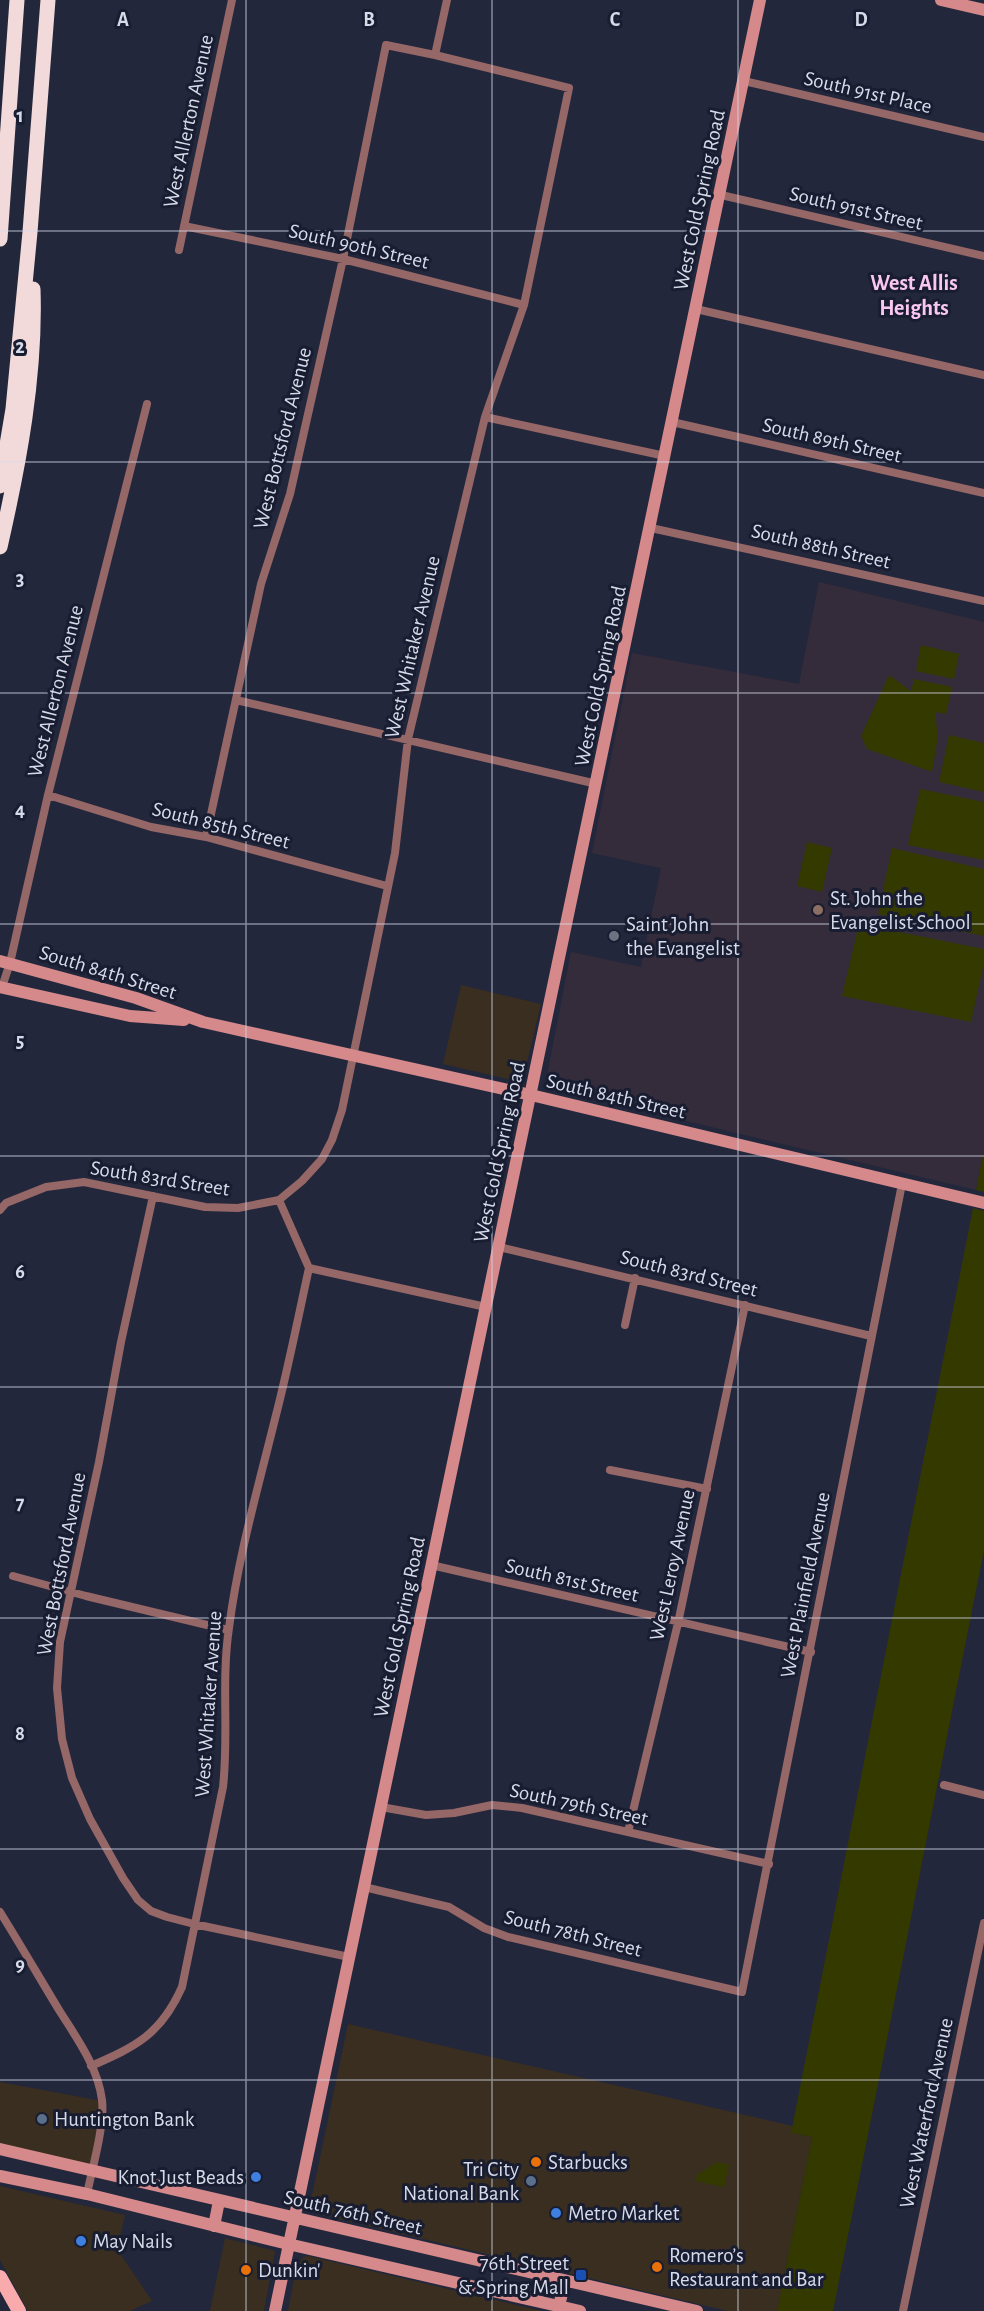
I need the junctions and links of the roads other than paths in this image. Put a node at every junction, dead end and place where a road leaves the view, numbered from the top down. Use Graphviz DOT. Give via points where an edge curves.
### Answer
graph roads {
  1 [pos="17,0"];
  2 [pos="48,0"];
  3 [pos="232,0"];
  4 [pos="447,0"];
  5 [pos="760,0"];
  6 [pos="941,0"];
  7 [pos="984,10"];
  8 [pos="435,55"];
  9 [pos="744,81"];
  10 [pos="984,137"];
  11 [pos="721,195"];
  12 [pos="184,226"];
  13 [pos="30,232"];
  14 [pos="0,239"];
  15 [pos="179,250"];
  16 [pos="984,256"];
  17 [pos="343,259"];
  18 [pos="524,305"];
  19 [pos="696,309"];
  20 [pos="984,375"];
  21 [pos="147,404"];
  22 [pos="485,417"];
  23 [pos="672,422"];
  24 [pos="665,456"];
  25 [pos="0,486"];
  26 [pos="984,493"];
  27 [pos="651,528"];
  28 [pos="0,548"];
  29 [pos="984,601"];
  30 [pos="236,700"];
  31 [pos="408,739"];
  32 [pos="597,784"];
  33 [pos="48,795"];
  34 [pos="206,837"];
  35 [pos="387,886"];
  36 [pos="5,962"];
  37 [pos="1,987"];
  38 [pos="203,1022"];
  39 [pos="353,1056"];
  40 [pos="531,1095"];
  41 [pos="902,1184"];
  42 [pos="153,1196"];
  43 [pos="279,1200"];
  44 [pos="984,1203"];
  45 [pos="2,1204"];
  46 [pos="499,1247"];
  47 [pos="309,1268"];
  48 [pos="635,1278"];
  49 [pos="745,1305"];
  50 [pos="486,1307"];
  51 [pos="625,1325"];
  52 [pos="871,1336"];
  53 [pos="610,1470"];
  54 [pos="707,1489"];
  55 [pos="431,1565"];
  56 [pos="13,1576"];
  57 [pos="70,1591"];
  58 [pos="678,1623"];
  59 [pos="228,1630"];
  60 [pos="811,1652"];
  61 [pos="944,1785"];
  62 [pos="984,1795"];
  63 [pos="381,1807"];
  64 [pos="628,1832"];
  65 [pos="769,1864"];
  66 [pos="364,1887"];
  67 [pos="0,1912"];
  68 [pos="984,1923"];
  69 [pos="194,1924"];
  70 [pos="349,1957"];
  71 [pos="742,1992"];
  72 [pos="92,2066"];
  73 [pos="0,2149"];
  74 [pos="92,2171"];
  75 [pos="0,2176"];
  76 [pos="87,2194"];
  77 [pos="219,2201"];
  78 [pos="294,2219"];
  79 [pos="214,2226"];
  80 [pos="288,2244"];
  81 [pos="0,2277"];
  82 [pos="565,2281"];
  83 [pos="559,2306"];
  84 [pos="20,2311"];
  85 [pos="275,2311"];
  86 [pos="580,2311"];
  87 [pos="696,2311"];
  88 [pos="903,2311"];
  1 -- 14 [label="highway"];
  2 -- 13 [label="highway"];
  3 -- 12 [label="street, West Allerton Avenue"];
  4 -- 8 [label="street"];
  5 -- 9 [label="street, West Cold Spring Road"];
  6 -- 7 [label="street"];
  8 -- 17 [label="street, West Bottsford Avenue" via="386,45"];
  8 -- 18 [label="street, West Whitaker Avenue" via="569,88"];
  9 -- 10 [label="street, South 91st Place"];
  9 -- 11 [label="street, West Cold Spring Road"];
  11 -- 16 [label="street, South 91st Street"];
  11 -- 19 [label="street, West Cold Spring Road"];
  12 -- 15 [label="street, West Allerton Avenue"];
  12 -- 17 [label="street, South 90th Street"];
  13 -- 25 [label="highway" via="13,409"];
  13 -- 28 [label="highway" via="33,309 25,407"];
  17 -- 18 [label="street, South 90th Street"];
  17 -- 30 [label="street, West Bottsford Avenue" via="290,494 261,585"];
  18 -- 22 [label="street, West Whitaker Avenue"];
  19 -- 20 [label="street"];
  19 -- 23 [label="street, West Cold Spring Road"];
  21 -- 33 [label="street, West Allerton Avenue"];
  22 -- 24 [label="street"];
  22 -- 31 [label="street, West Whitaker Avenue"];
  23 -- 24 [label="street, West Cold Spring Road"];
  23 -- 26 [label="street, South 89th Street"];
  24 -- 27 [label="street, West Cold Spring Road"];
  27 -- 29 [label="street, South 88th Street"];
  27 -- 32 [label="street, West Cold Spring Road"];
  30 -- 31 [label="street"];
  30 -- 34 [label="street, West Bottsford Avenue"];
  31 -- 32 [label="street"];
  31 -- 35 [label="street, West Whitaker Avenue" via="395,853"];
  32 -- 40 [label="street, West Cold Spring Road"];
  33 -- 34 [label="street, South 85th Street" via="151,827"];
  33 -- 36 [label="street, West Allerton Avenue"];
  34 -- 35 [label="street, South 85th Street"];
  35 -- 39 [label="street, West Whitaker Avenue"];
  36 -- 37 [label="street, West Allerton Avenue"];
  36 -- 38 [label="street, South 84th Street" via="135,998"];
  37 -- 38 [label="street, South 84th Street" via="130,1016"];
  38 -- 39 [label="street, South 84th Street"];
  39 -- 40 [label="street, South 84th Street"];
  39 -- 43 [label="street, West Whitaker Avenue" via="332,1140 322,1159"];
  40 -- 41 [label="street, South 84th Street"];
  40 -- 46 [label="street, West Cold Spring Road"];
  41 -- 44 [label="street, South 84th Street"];
  41 -- 52 [label="street, West Plainfield Avenue"];
  42 -- 43 [label="street, South 83rd Street" via="220,1209"];
  42 -- 45 [label="street, South 83rd Street" via="84,1182 46,1187"];
  42 -- 57 [label="street, West Bottsford Avenue"];
  43 -- 47 [label="street"];
  46 -- 48 [label="street, South 83rd Street"];
  46 -- 50 [label="street, West Cold Spring Road"];
  47 -- 50 [label="street"];
  47 -- 59 [label="street, West Whitaker Avenue" via="243,1549"];
  48 -- 49 [label="street, South 83rd Street"];
  48 -- 51 [label="street"];
  49 -- 52 [label="street, South 83rd Street"];
  49 -- 54 [label="street, West Leroy Avenue"];
  50 -- 55 [label="street, West Cold Spring Road"];
  52 -- 60 [label="street, West Plainfield Avenue"];
  53 -- 54 [label="street"];
  54 -- 58 [label="street, West Leroy Avenue"];
  55 -- 58 [label="street, South 81st Street"];
  55 -- 63 [label="street, West Cold Spring Road"];
  56 -- 57 [label="street"];
  57 -- 59 [label="street"];
  57 -- 69 [label="street, West Bottsford Avenue" via="60,1642 57,1688 62,1739 72,1778 90,1819 138,1900 151,1911"];
  58 -- 60 [label="street, South 81st Street"];
  58 -- 64 [label="street, West Leroy Avenue"];
  59 -- 69 [label="street, West Whitaker Avenue" via="226,1764"];
  60 -- 65 [label="street, West Plainfield Avenue"];
  61 -- 62 [label="street"];
  63 -- 64 [label="street, South 79th Street" via="426,1815 492,1805 522,1808"];
  63 -- 66 [label="street, West Cold Spring Road"];
  64 -- 65 [label="street, South 79th Street"];
  65 -- 71 [label="street, West Plainfield Avenue"];
  66 -- 70 [label="street, West Cold Spring Road"];
  66 -- 71 [label="street, South 78th Street" via="449,1907 483,1928 508,1937"];
  67 -- 72 [label="street"];
  68 -- 88 [label="street, West Waterford Avenue"];
  69 -- 70 [label="street"];
  69 -- 72 [label="street, West Whitaker Avenue" via="182,1987 173,2008 141,2042"];
  70 -- 78 [label="street, West Cold Spring Road"];
  72 -- 74 [label="street" via="103,2108"];
  73 -- 74 [label="street, South 76th Street"];
  74 -- 76 [label="street"];
  74 -- 77 [label="street, South 76th Street"];
  75 -- 76 [label="street"];
  76 -- 79 [label="street"];
  77 -- 78 [label="street, South 76th Street"];
  77 -- 79 [label="street"];
  78 -- 80 [label="street, West Cold Spring Road"];
  78 -- 82 [label="street, South 76th Street"];
  79 -- 80 [label="street"];
  80 -- 83 [label="street"];
  80 -- 85 [label="street, West Cold Spring Road"];
  81 -- 84 [label="main road"];
  82 -- 83 [label="street"];
  82 -- 87 [label="street, South 76th Street"];
  83 -- 86 [label="street"];
}
